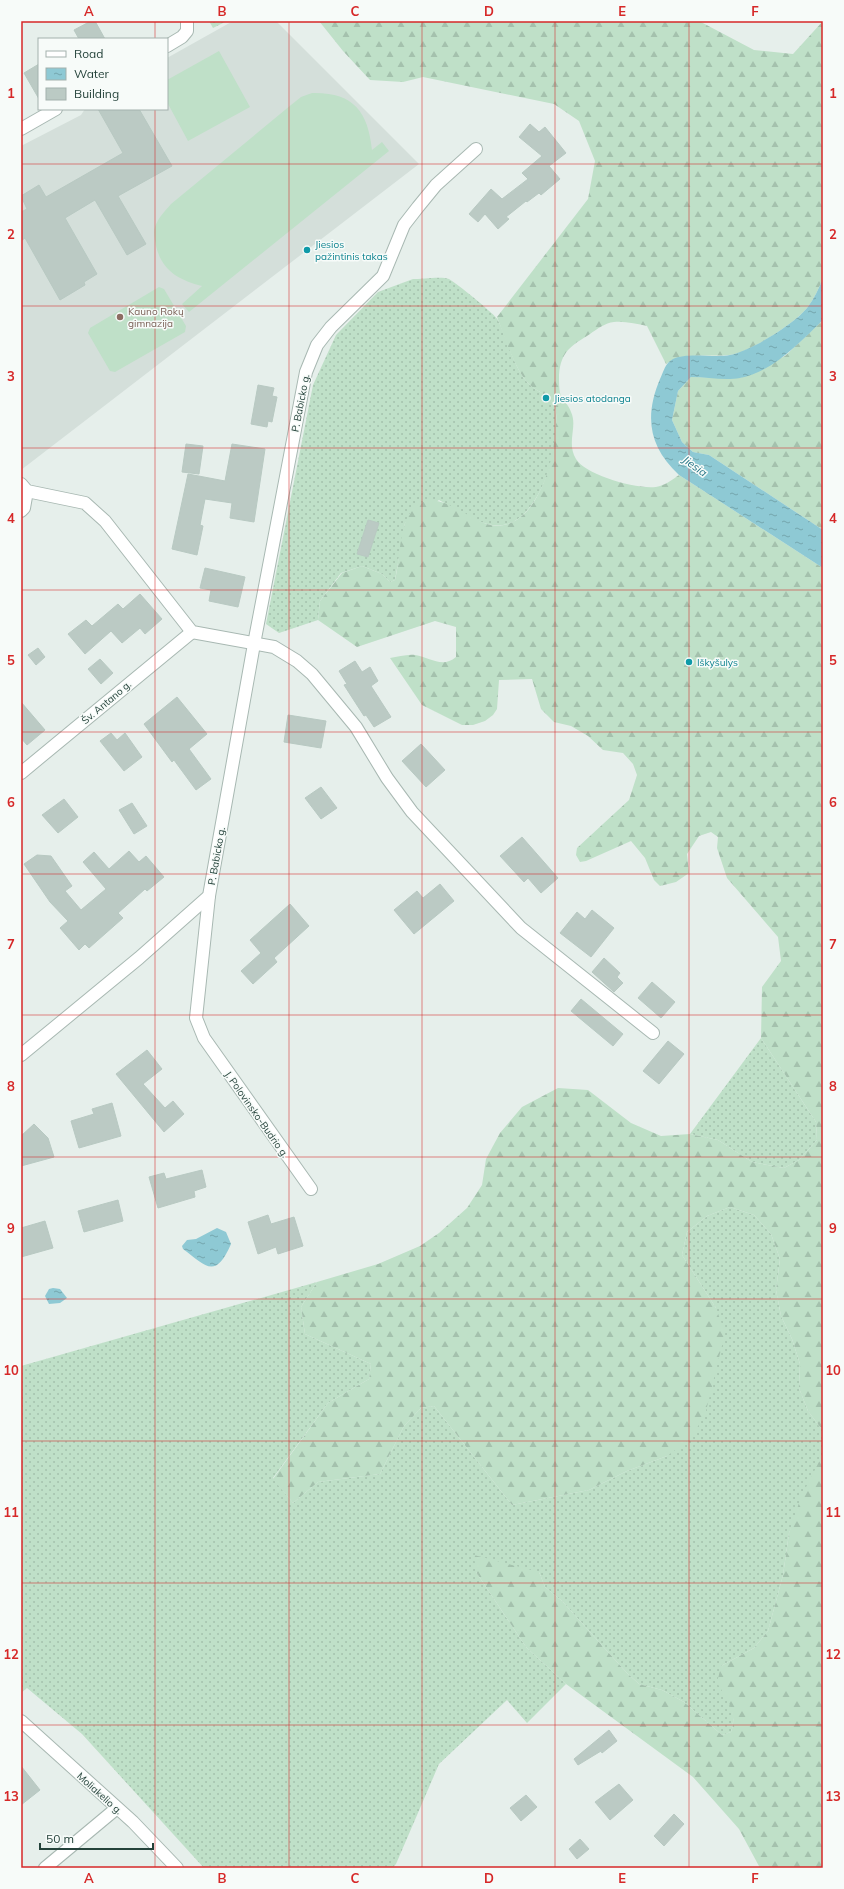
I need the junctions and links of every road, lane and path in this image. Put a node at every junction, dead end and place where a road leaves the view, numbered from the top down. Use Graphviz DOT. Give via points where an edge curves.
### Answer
graph roads {
  1 [pos="187,21"];
  2 [pos="168,45"];
  3 [pos="54,110"];
  4 [pos="21,129"];
  5 [pos="476,149"];
  6 [pos="24,488"];
  7 [pos="21,511"];
  8 [pos="192,632"];
  9 [pos="254,644"];
  10 [pos="21,773"];
  11 [pos="209,896"];
  12 [pos="653,1033"];
  13 [pos="21,1055"];
  14 [pos="311,1189"];
  15 [pos="21,1721"];
  16 [pos="117,1808"];
  17 [pos="45,1868"];
  18 [pos="177,1868"];
  1 -- 2 [label="street" via="187,31"];
  3 -- 4 [label="street"];
  5 -- 9 [label="street, P. Babicko g." via="436,185 418,207 404,225 383,276 317,344 306,372"];
  6 -- 7 [label="street" via="24,508"];
  6 -- 8 [label="street" via="85,502 105,521"];
  8 -- 9 [label="street"];
  8 -- 10 [label="street, Šv. Antano g."];
  9 -- 11 [label="street, P. Babicko g."];
  9 -- 12 [label="street" via="274,647 312,674 356,727 387,778 412,812 521,928"];
  11 -- 13 [label="street, P. Babicko g." via="140,958"];
  11 -- 14 [label="street, J. Polovinsko-Budrio g." via="196,1018 204,1038"];
  15 -- 16 [label="street, Moliakelio g."];
  16 -- 17 [label="street"];
  16 -- 18 [label="street, Moliakelio g."];
}
